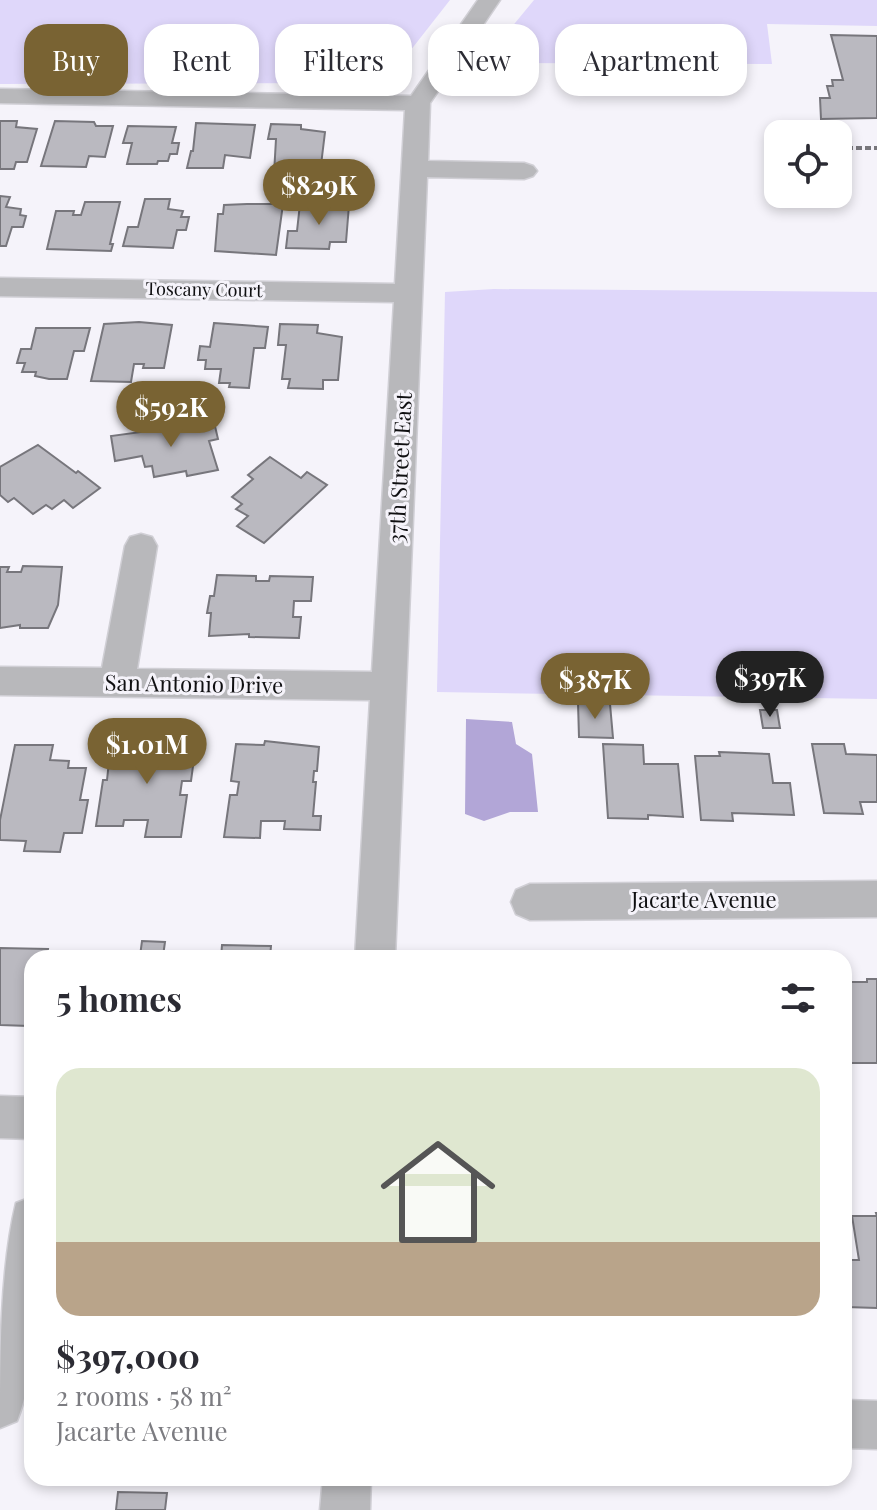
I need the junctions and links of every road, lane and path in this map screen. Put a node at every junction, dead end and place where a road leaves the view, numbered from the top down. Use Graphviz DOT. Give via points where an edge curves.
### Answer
graph roads {
  1 [pos="489,0"];
  2 [pos="0,96"];
  3 [pos="418,103"];
  4 [pos="852,148"];
  5 [pos="877,148"];
  6 [pos="416,169"];
  7 [pos="524,171"];
  8 [pos="0,287"];
  9 [pos="409,293"];
  10 [pos="141,546"];
  11 [pos="0,681"];
  12 [pos="117,683"];
  13 [pos="389,686"];
  14 [pos="877,899"];
  15 [pos="530,902"];
  16 [pos="375,950"];
  17 [pos="0,1117"];
  18 [pos="24,1118"];
  19 [pos="24,1265"];
  20 [pos="0,1404"];
  21 [pos="852,1424"];
  22 [pos="877,1425"];
  23 [pos="346,1486"];
  24 [pos="345,1510"];
  1 -- 3 [label="street"];
  2 -- 3 [label="street"];
  3 -- 6 [label="street, 37th Street East"];
  4 -- 5 [label="path"];
  6 -- 7 [label="street"];
  6 -- 9 [label="street, 37th Street East"];
  8 -- 9 [label="street, Toscany Court"];
  9 -- 13 [label="street, 37th Street East"];
  10 -- 12 [label="street"];
  11 -- 12 [label="street, San Antonio Drive"];
  12 -- 13 [label="street, San Antonio Drive"];
  13 -- 16 [label="street, 37th Street East"];
  14 -- 15 [label="street, Jacarte Avenue"];
  17 -- 18 [label="street"];
  19 -- 20 [label="street"];
  21 -- 22 [label="street"];
  23 -- 24 [label="street"];
}
